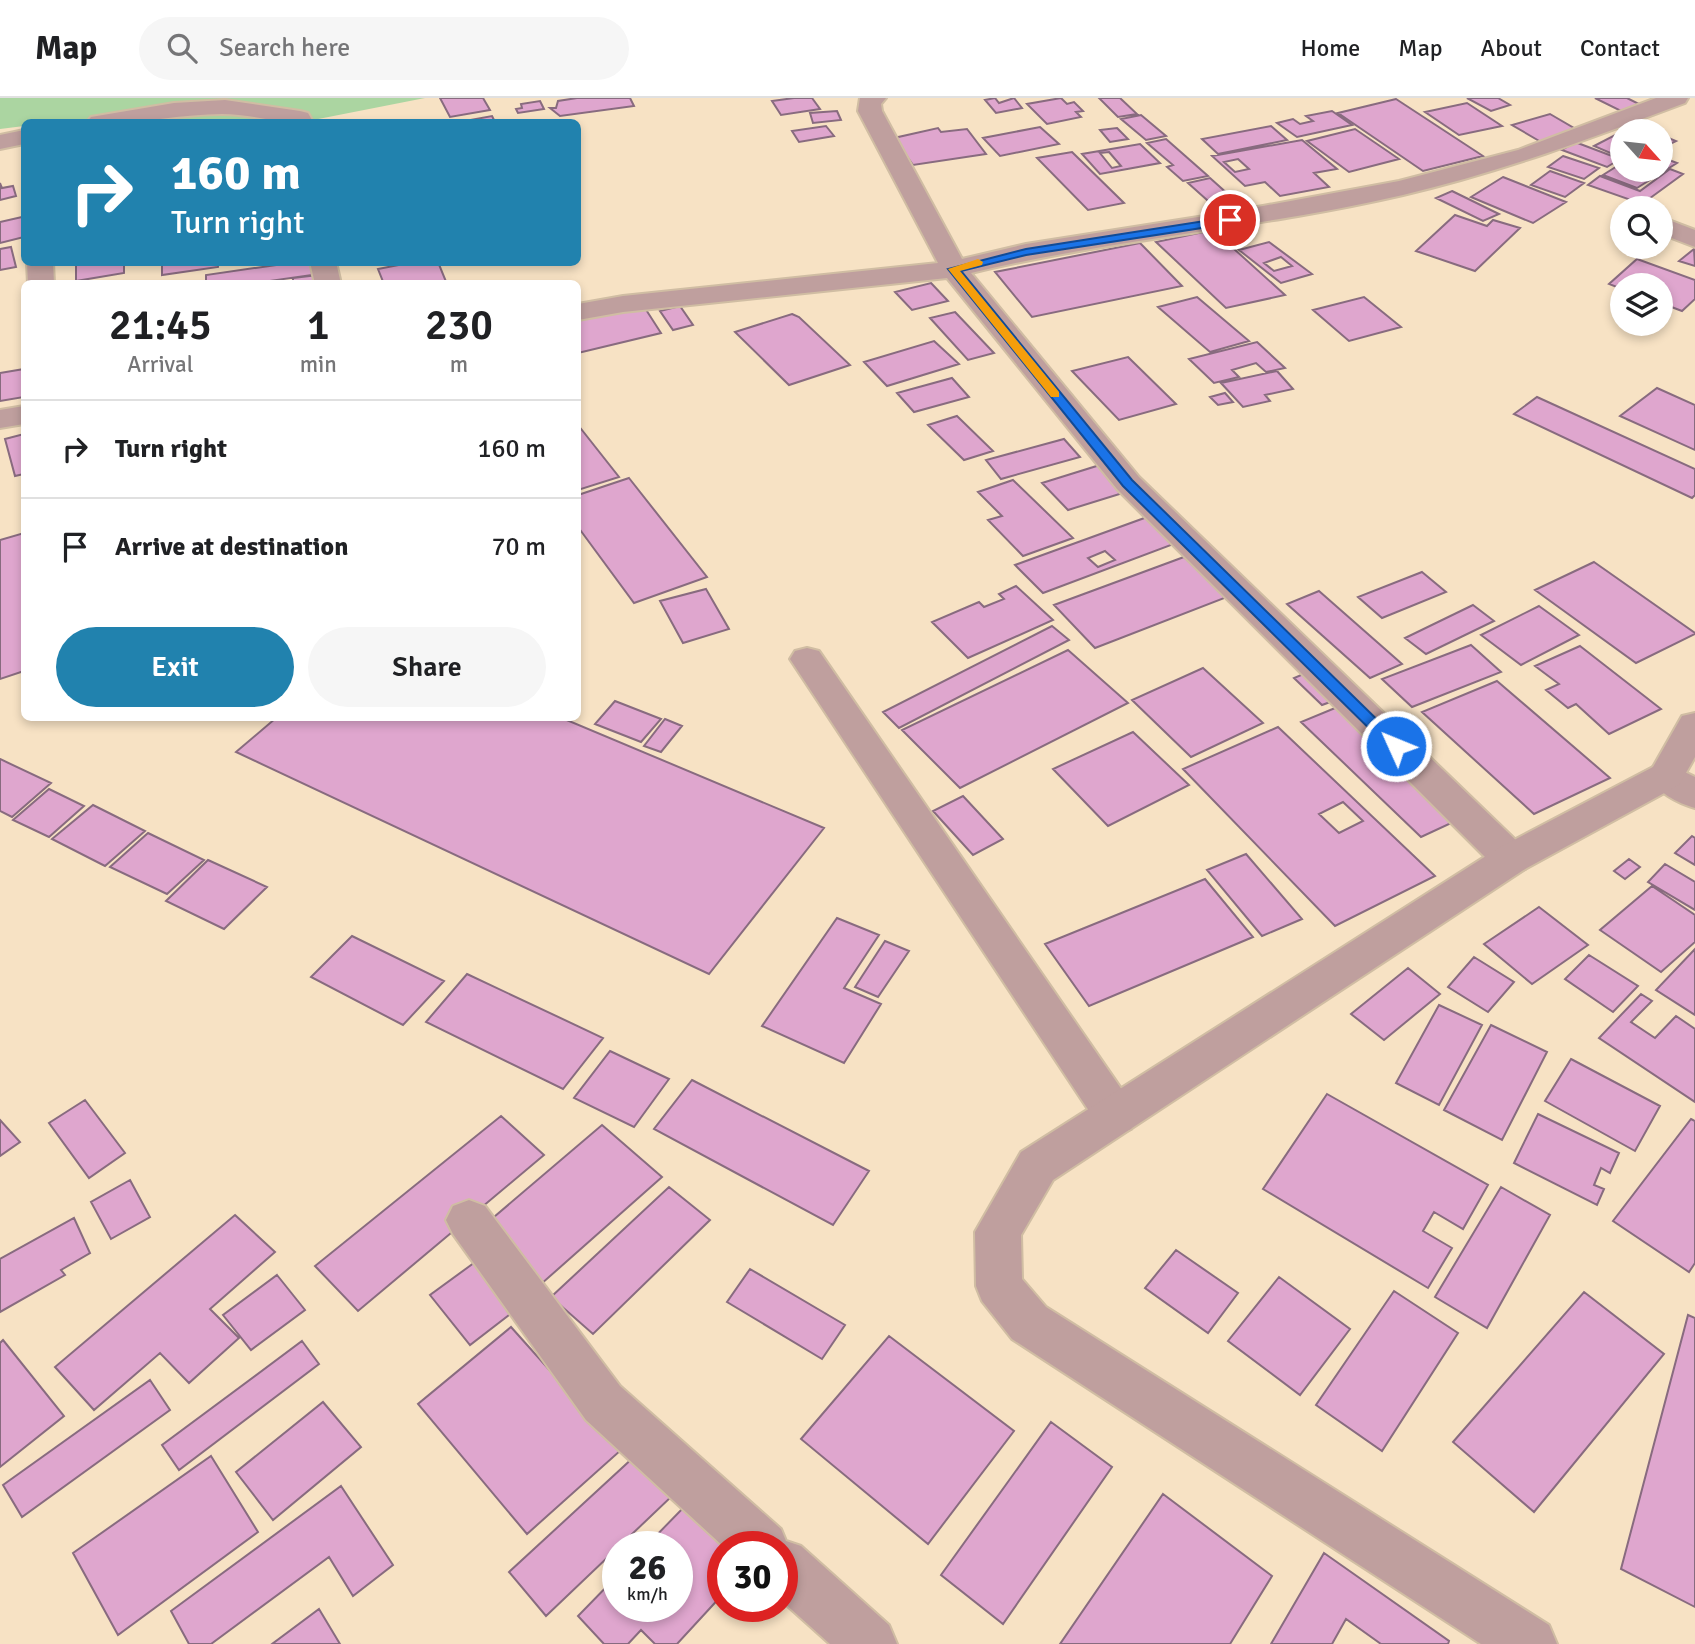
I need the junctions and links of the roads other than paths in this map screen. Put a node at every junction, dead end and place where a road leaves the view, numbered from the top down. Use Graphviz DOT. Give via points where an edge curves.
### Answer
graph roads {
  1 [pos="875,98"];
  2 [pos="1677,98"];
  3 [pos="119,119"];
  4 [pos="300,119"];
  5 [pos="21,138"];
  6 [pos="0,142"];
  7 [pos="1673,230"];
  8 [pos="1695,239"];
  9 [pos="954,269"];
  10 [pos="581,312"];
  11 [pos="21,416"];
  12 [pos="0,419"];
  13 [pos="807,659"];
  14 [pos="1695,725"];
  15 [pos="1680,786"];
  16 [pos="1511,859"];
  17 [pos="1116,1115"];
  18 [pos="469,1220"];
  19 [pos="744,1531"];
  20 [pos="798,1579"];
  21 [pos="870,1644"];
  22 [pos="1530,1644"];
  1 -- 9 [label="street" via="869,102 870,111"];
  2 -- 9 [label="street" via="1526,155 1464,173"];
  3 -- 4 [label="street" via="205,106 249,106"];
  5 -- 6 [label="street"];
  7 -- 8 [label="street"];
  9 -- 10 [label="street"];
  9 -- 16 [label="street" via="1128,483"];
  11 -- 12 [label="street"];
  13 -- 17 [label="street"];
  14 -- 15 [label="street"];
  15 -- 16 [label="street"];
  16 -- 17 [label="street"];
  17 -- 22 [label="street" via="1037,1166 998,1232 999,1286 1029,1323"];
  18 -- 19 [label="street" via="603,1403"];
  20 -- 21 [label="street"];
}
